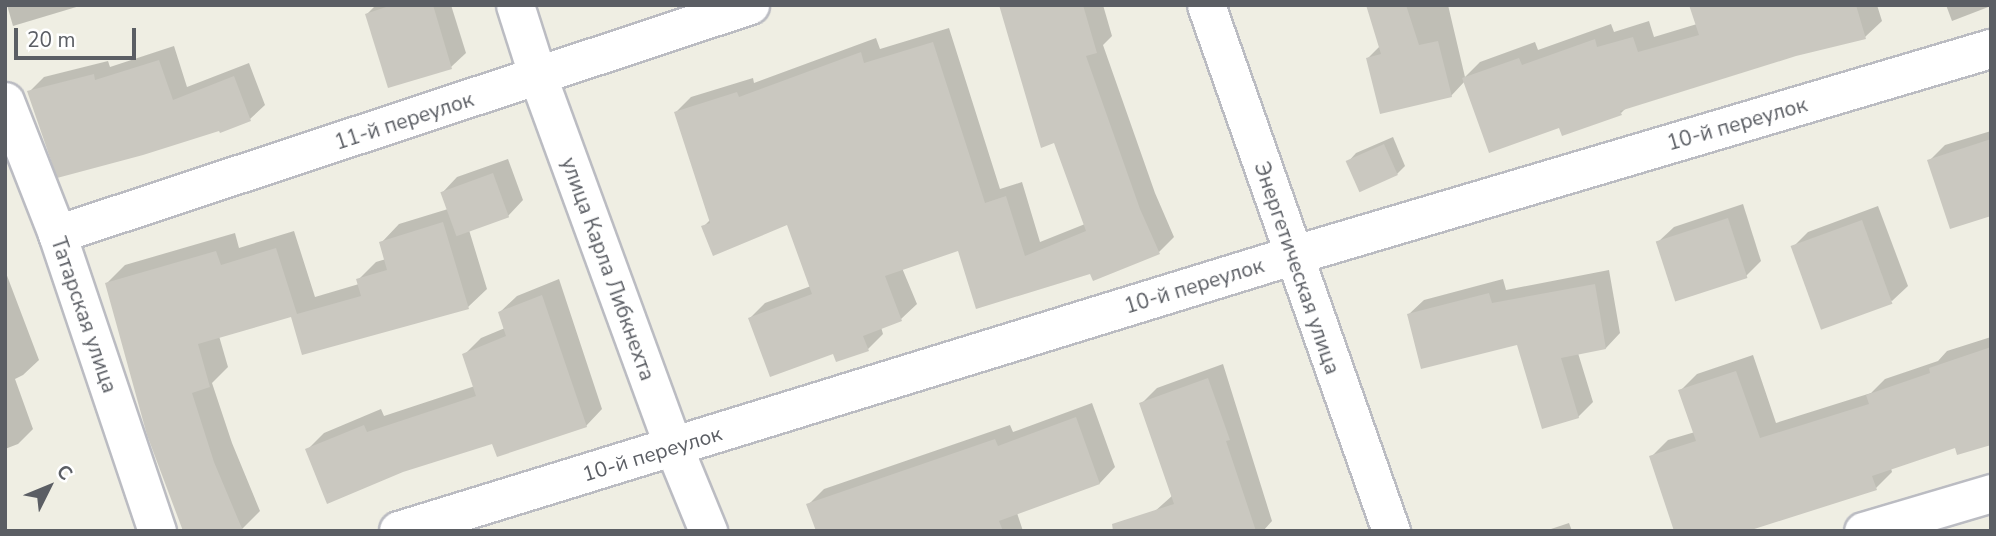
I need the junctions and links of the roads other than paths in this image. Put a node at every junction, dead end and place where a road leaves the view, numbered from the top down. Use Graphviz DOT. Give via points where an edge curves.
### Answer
graph roads {
  1 [pos="515,5"];
  2 [pos="750,5"];
  3 [pos="1206,5"];
  4 [pos="1991,49"];
  5 [pos="538,77"];
  6 [pos="5,101"];
  7 [pos="57,234"];
  8 [pos="1292,256"];
  9 [pos="674,448"];
  10 [pos="1991,493"];
  11 [pos="157,531"];
  12 [pos="399,531"];
  13 [pos="708,531"];
  14 [pos="1391,531"];
  15 [pos="1863,531"];
  1 -- 5 [label="street, улица Карла Либкнехта"];
  2 -- 5 [label="street, 11-й переулок"];
  3 -- 8 [label="street, Энергетическая улица"];
  4 -- 8 [label="street, 10-й переулок"];
  5 -- 7 [label="street, 11-й переулок"];
  5 -- 9 [label="street, улица Карла Либкнехта"];
  6 -- 7 [label="street, Татарская улица"];
  7 -- 11 [label="street, Татарская улица"];
  8 -- 9 [label="street, 10-й переулок"];
  8 -- 14 [label="street, Энергетическая улица"];
  9 -- 12 [label="street, 10-й переулок"];
  9 -- 13 [label="street, улица Карла Либкнехта"];
  10 -- 15 [label="street"];
}
